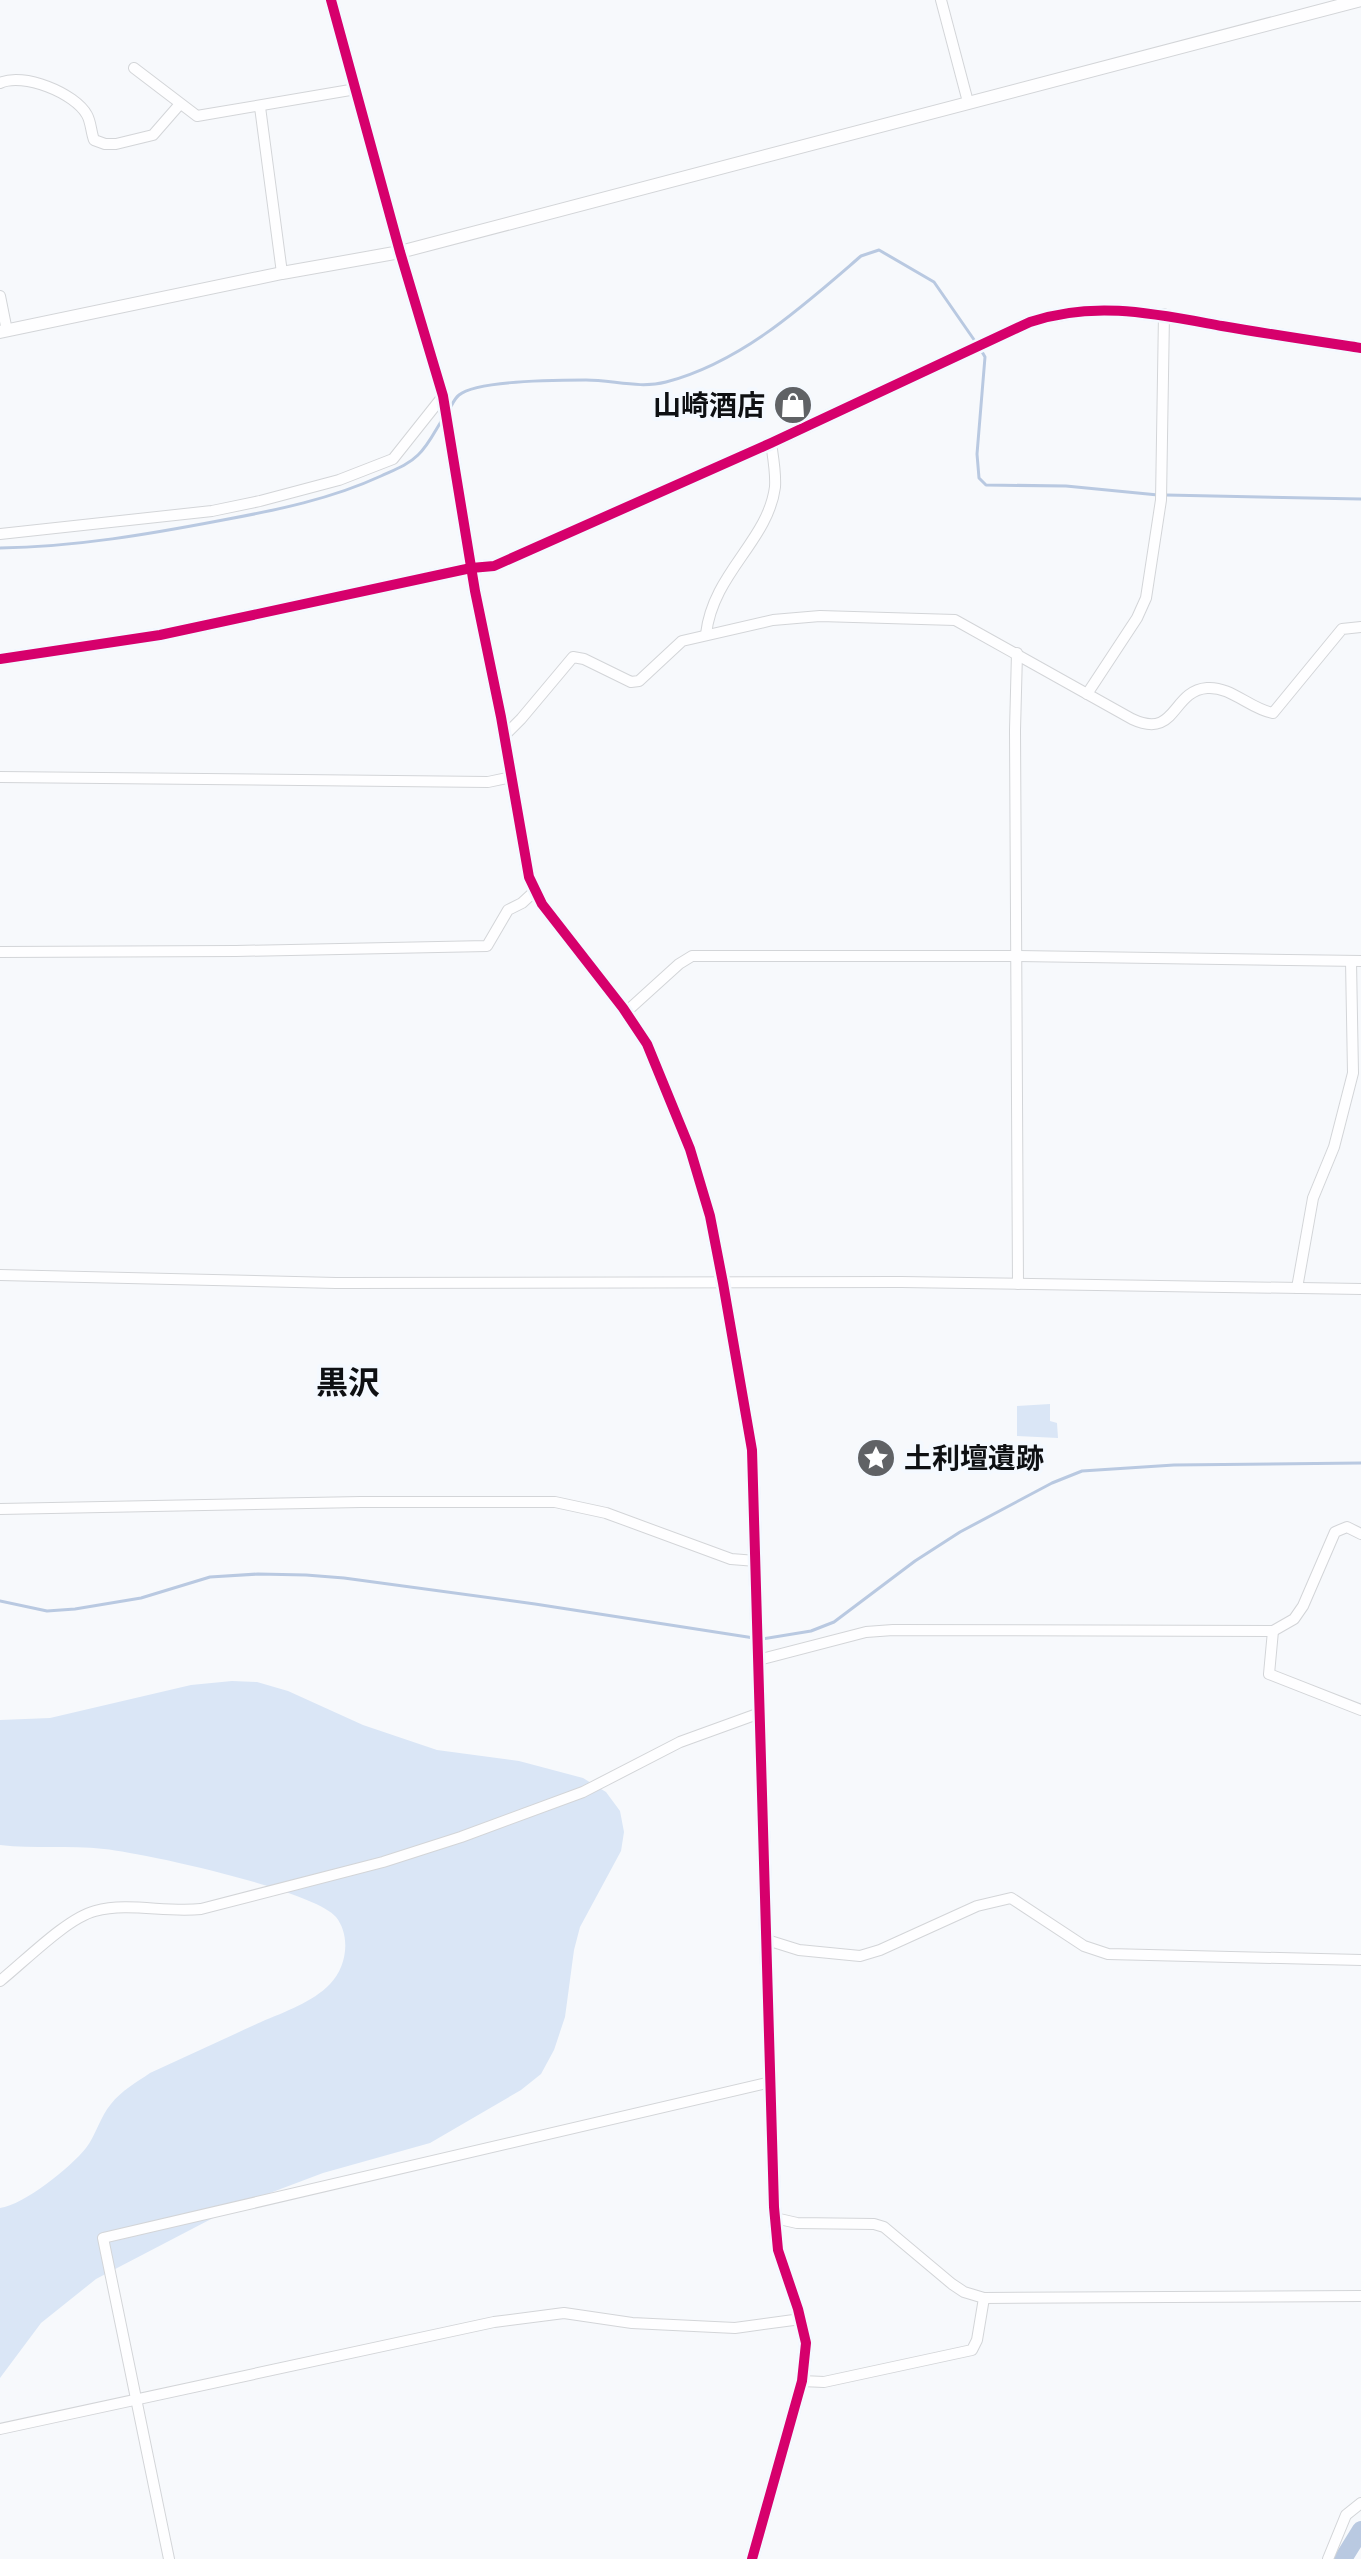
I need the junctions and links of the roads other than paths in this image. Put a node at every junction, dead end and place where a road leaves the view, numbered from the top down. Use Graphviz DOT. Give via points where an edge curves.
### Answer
graph roads {
  1 [pos="331,0"];
  2 [pos="941,0"];
  3 [pos="1361,0"];
  4 [pos="134,68"];
  5 [pos="0,83"];
  6 [pos="356,89"];
  7 [pos="968,102"];
  8 [pos="180,104"];
  9 [pos="260,107"];
  10 [pos="400,252"];
  11 [pos="282,273"];
  12 [pos="0,296"];
  13 [pos="1164,314"];
  14 [pos="3,331"];
  15 [pos="1361,348"];
  16 [pos="444,401"];
  17 [pos="771,443"];
  18 [pos="0,534"];
  19 [pos="471,568"];
  20 [pos="1361,627"];
  21 [pos="706,634"];
  22 [pos="1017,653"];
  23 [pos="0,659"];
  24 [pos="1087,694"];
  25 [pos="504,736"];
  26 [pos="0,777"];
  27 [pos="512,777"];
  28 [pos="535,891"];
  29 [pos="0,952"];
  30 [pos="1018,956"];
  31 [pos="1356,961"];
  32 [pos="626,1012"];
  33 [pos="0,1275"];
  34 [pos="723,1283"];
  35 [pos="1018,1284"];
  36 [pos="1297,1288"];
  37 [pos="1361,1289"];
  38 [pos="0,1509"];
  39 [pos="1361,1534"];
  40 [pos="756,1561"];
  41 [pos="1273,1631"];
  42 [pos="757,1656"];
  43 [pos="1361,1710"];
  44 [pos="760,1713"];
  45 [pos="767,1940"];
  46 [pos="1361,1960"];
  47 [pos="0,1981"];
  48 [pos="771,2082"];
  49 [pos="775,2218"];
  50 [pos="1361,2296"];
  51 [pos="984,2298"];
  52 [pos="801,2319"];
  53 [pos="802,2381"];
  54 [pos="135,2399"];
  55 [pos="0,2429"];
  56 [pos="1361,2503"];
  57 [pos="169,2559"];
  58 [pos="752,2559"];
  59 [pos="1328,2559"];
  1 -- 6 [label="street"];
  2 -- 7 [label="street"];
  3 -- 7 [label="street"];
  4 -- 8 [label="street"];
  5 -- 8 [label="street" via="16,80 71,97 87,114 94,140 105,144 153,135"];
  6 -- 9 [label="street"];
  6 -- 10 [label="street"];
  7 -- 10 [label="street"];
  8 -- 9 [label="street" via="197,116"];
  9 -- 11 [label="street"];
  10 -- 11 [label="street"];
  10 -- 16 [label="street"];
  11 -- 14 [label="street"];
  12 -- 14 [label="street"];
  13 -- 15 [label="street"];
  13 -- 17 [label="street" via="1069,311 1030,322"];
  13 -- 24 [label="street" via="1161,500 1146,598"];
  16 -- 18 [label="street" via="393,459 339,480 212,511"];
  16 -- 19 [label="street"];
  17 -- 19 [label="street" via="494,566"];
  17 -- 21 [label="street" via="775,472 770,509 721,586"];
  19 -- 23 [label="street" via="160,635"];
  19 -- 25 [label="street"];
  20 -- 24 [label="street" via="1342,629 1273,713 1208,688 1189,696 1168,719 1148,725"];
  21 -- 22 [label="street" via="820,616 955,620"];
  21 -- 25 [label="street" via="675,645 639,681 573,657"];
  22 -- 24 [label="street"];
  22 -- 30 [label="street"];
  25 -- 27 [label="street"];
  26 -- 27 [label="street" via="488,782"];
  27 -- 28 [label="street"];
  28 -- 29 [label="street" via="508,910 487,946"];
  28 -- 32 [label="street"];
  30 -- 31 [label="street"];
  30 -- 32 [label="street" via="692,956"];
  30 -- 35 [label="street"];
  31 -- 36 [label="street" via="1353,1073 1334,1147 1313,1198"];
  32 -- 34 [label="street" via="647,1044 690,1149"];
  33 -- 34 [label="street" via="336,1283"];
  34 -- 35 [label="street"];
  34 -- 40 [label="street" via="752,1450"];
  35 -- 36 [label="street"];
  36 -- 37 [label="street"];
  38 -- 40 [label="street" via="555,1502 606,1513 731,1559"];
  39 -- 41 [label="street" via="1347,1527 1335,1532 1303,1606 1294,1619"];
  40 -- 42 [label="street"];
  41 -- 42 [label="street" via="893,1630"];
  41 -- 43 [label="street" via="1269,1674"];
  42 -- 44 [label="street"];
  44 -- 45 [label="street"];
  44 -- 47 [label="street" via="695,1735 583,1792 383,1862 201,1909 96,1911 79,1917"];
  45 -- 46 [label="street" via="799,1950 860,1956 977,1906 1011,1898 1084,1946 1108,1954"];
  45 -- 48 [label="street"];
  48 -- 49 [label="street"];
  48 -- 54 [label="street" via="103,2238"];
  49 -- 51 [label="street" via="884,2227 952,2284"];
  49 -- 52 [label="street" via="778,2250"];
  50 -- 51 [label="street"];
  51 -- 53 [label="street" via="972,2350 824,2382"];
  52 -- 53 [label="street" via="806,2357"];
  52 -- 54 [label="street" via="735,2328 549,2313"];
  53 -- 58 [label="street"];
  54 -- 55 [label="street"];
  54 -- 57 [label="street"];
  56 -- 59 [label="street" via="1346,2515"];
}
